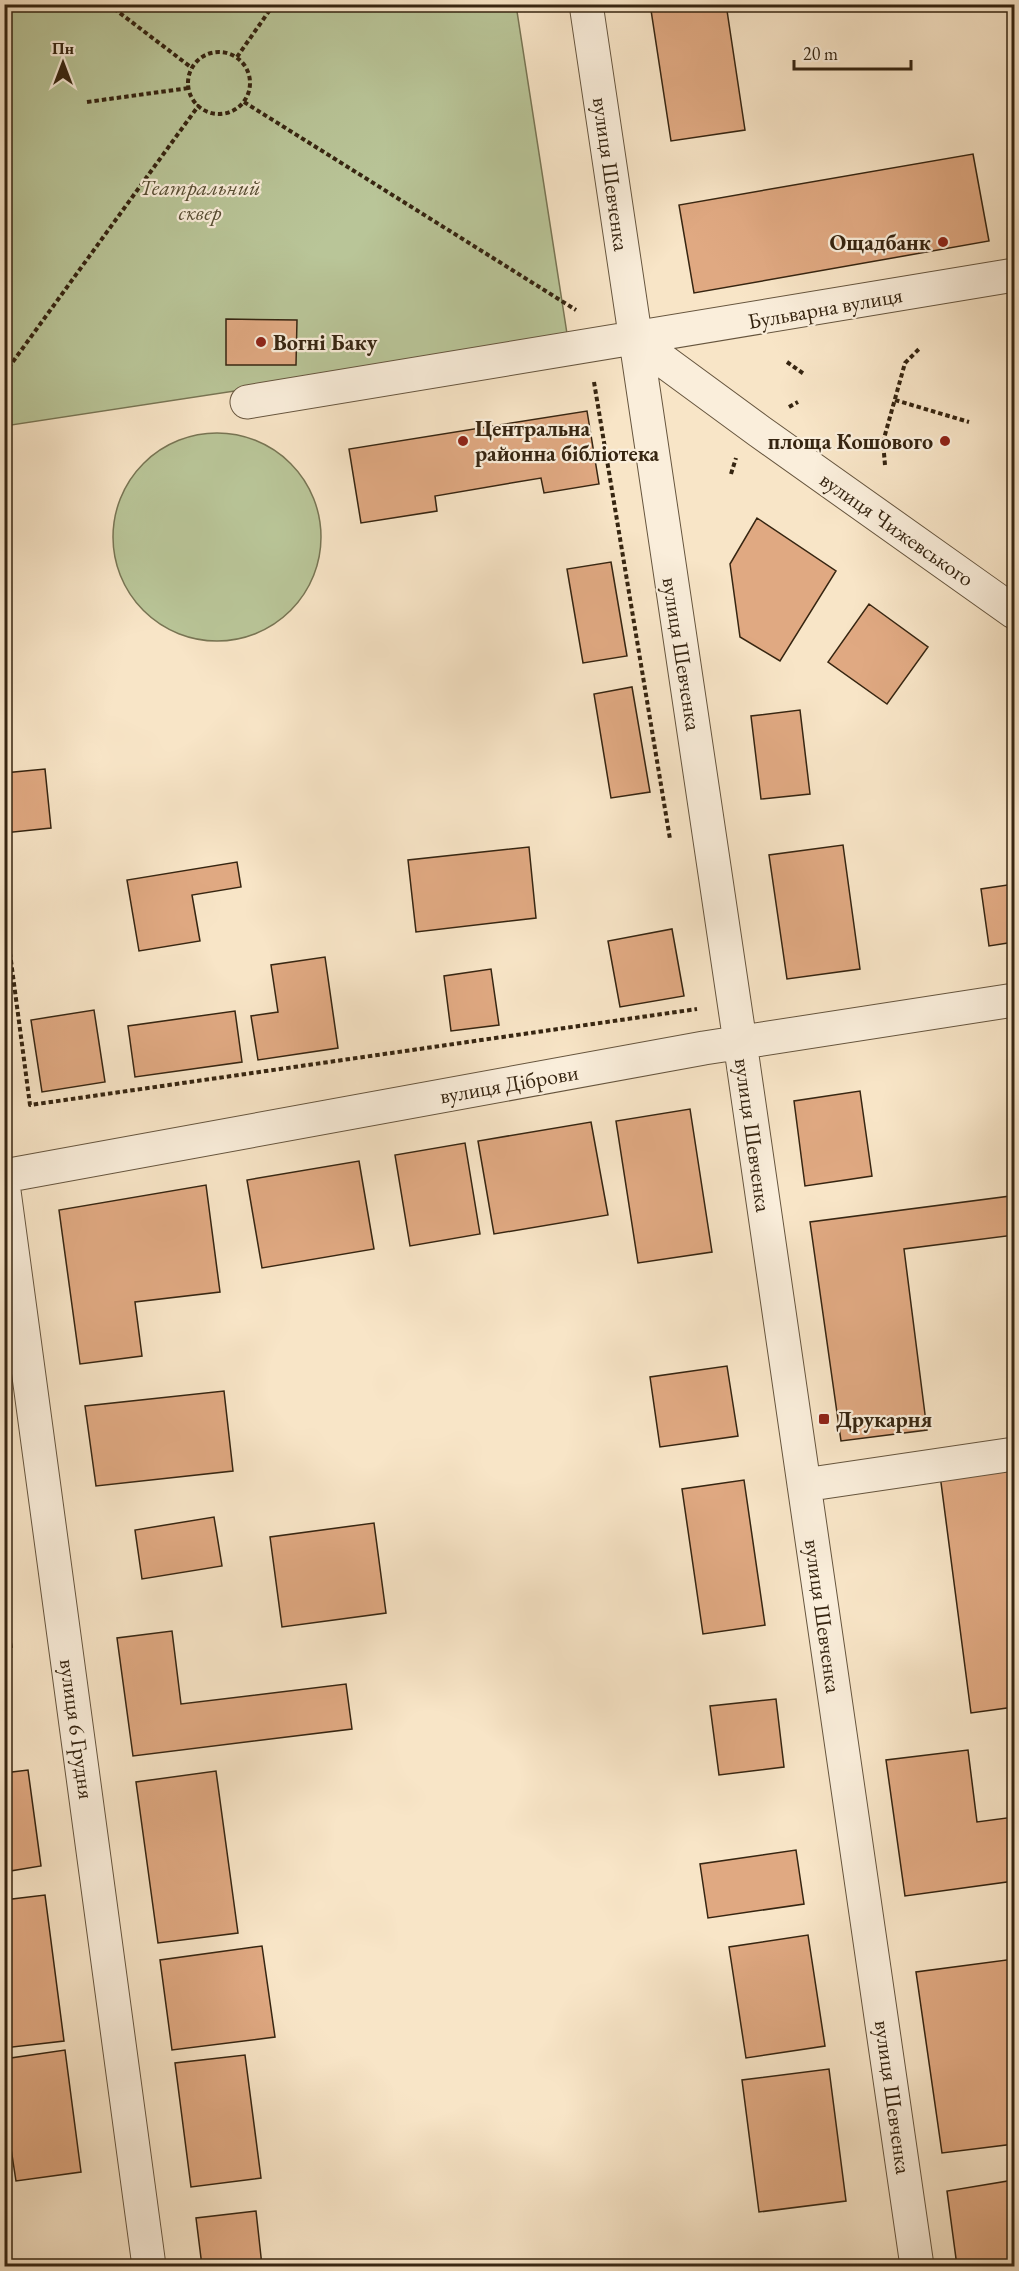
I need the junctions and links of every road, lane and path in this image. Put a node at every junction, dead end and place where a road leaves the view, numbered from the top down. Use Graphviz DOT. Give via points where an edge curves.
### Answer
graph roads {
  1 [pos="108,4"];
  2 [pos="274,4"];
  3 [pos="586,4"];
  4 [pos="237,57"];
  5 [pos="192,68"];
  6 [pos="189,88"];
  7 [pos="87,102"];
  8 [pos="244,102"];
  9 [pos="199,105"];
  10 [pos="1014,275"];
  11 [pos="584,315"];
  12 [pos="635,339"];
  13 [pos="919,349"];
  14 [pos="787,362"];
  15 [pos="4,374"];
  16 [pos="804,375"];
  17 [pos="593,378"];
  18 [pos="895,400"];
  19 [pos="247,402"];
  20 [pos="969,422"];
  21 [pos="737,456"];
  22 [pos="885,465"];
  23 [pos="731,474"];
  24 [pos="1014,612"];
  25 [pos="671,845"];
  26 [pos="4,908"];
  27 [pos="1014,1000"];
  28 [pos="698,1009"];
  29 [pos="740,1042"];
  30 [pos="4,1176"];
  31 [pos="4,1191"];
  32 [pos="1014,1455"];
  33 [pos="804,1485"];
  34 [pos="149,2266"];
  35 [pos="917,2266"];
  1 -- 5 [label="path"];
  2 -- 4 [label="path"];
  3 -- 12 [label="street, вулиця Шевченка"];
  4 -- 5 [label="path" via="227,52 207,54"];
  4 -- 8 [label="path" via="249,73"];
  5 -- 6 [label="path"];
  6 -- 7 [label="path"];
  6 -- 9 [label="path"];
  8 -- 9 [label="path" via="227,113 207,111"];
  8 -- 11 [label="path"];
  9 -- 15 [label="path"];
  10 -- 12 [label="street, Бульварна вулиця"];
  12 -- 19 [label="street, Бульварна вулиця"];
  12 -- 24 [label="street, вулиця Чижевського"];
  12 -- 29 [label="street, вулиця Шевченка"];
  13 -- 18 [label="path" via="905,363"];
  14 -- 16 [label="path"];
  17 -- 25 [label="path"];
  18 -- 20 [label="path"];
  18 -- 22 [label="path" via="883,442"];
  21 -- 23 [label="path"];
  26 -- 28 [label="path" via="30,1105"];
  27 -- 29 [label="street, вулиця Діброви"];
  29 -- 30 [label="street, вулиця Діброви"];
  29 -- 33 [label="street, вулиця Шевченка"];
  31 -- 34 [label="street, вулиця 6 Грудня"];
  32 -- 33 [label="street"];
  33 -- 35 [label="street, вулиця Шевченка"];
}
